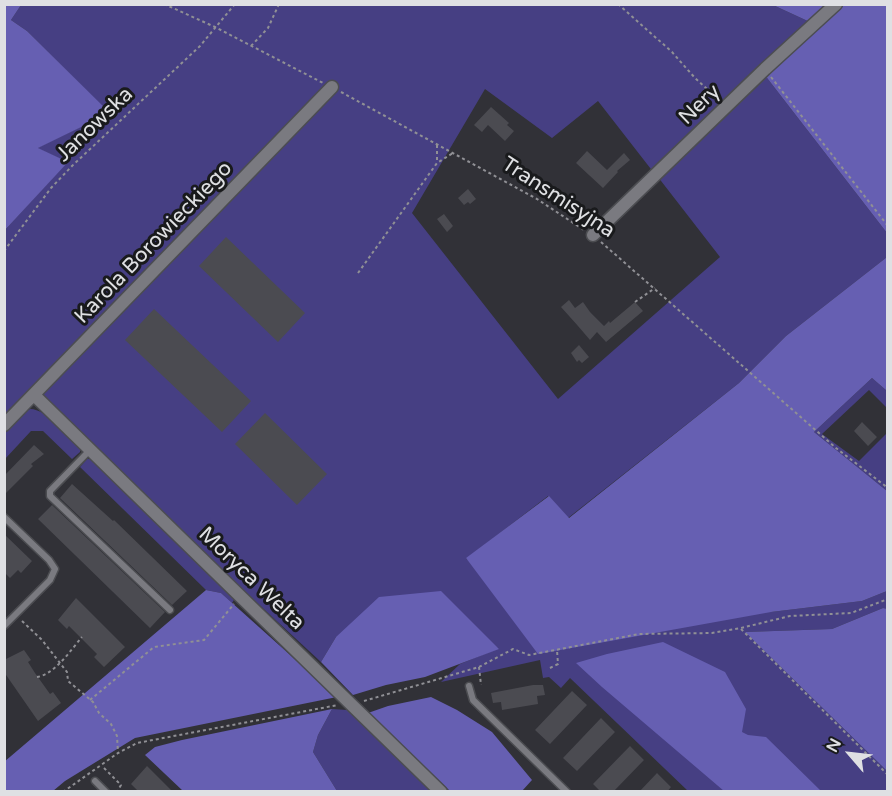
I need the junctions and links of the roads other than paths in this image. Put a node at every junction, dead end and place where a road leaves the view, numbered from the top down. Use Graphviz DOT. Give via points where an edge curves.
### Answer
graph roads {
  1 [pos="836,4"];
  2 [pos="332,87"];
  3 [pos="593,235"];
  4 [pos="34,394"];
  5 [pos="4,425"];
  6 [pos="90,449"];
  7 [pos="4,517"];
  8 [pos="170,610"];
  9 [pos="4,626"];
  10 [pos="469,686"];
  11 [pos="95,781"];
  12 [pos="106,792"];
  13 [pos="441,792"];
  14 [pos="567,792"];
  1 -- 3 [label="street, Nery"];
  2 -- 4 [label="street, Karola Borowieckiego"];
  4 -- 5 [label="street, Karola Borowieckiego"];
  4 -- 6 [label="street, Moryca Welta"];
  6 -- 8 [label="lane" via="50,496"];
  6 -- 13 [label="street, Moryca Welta"];
  7 -- 9 [label="lane" via="55,569 50,580"];
  10 -- 14 [label="lane" via="473,700"];
  11 -- 12 [label="lane"];
}
